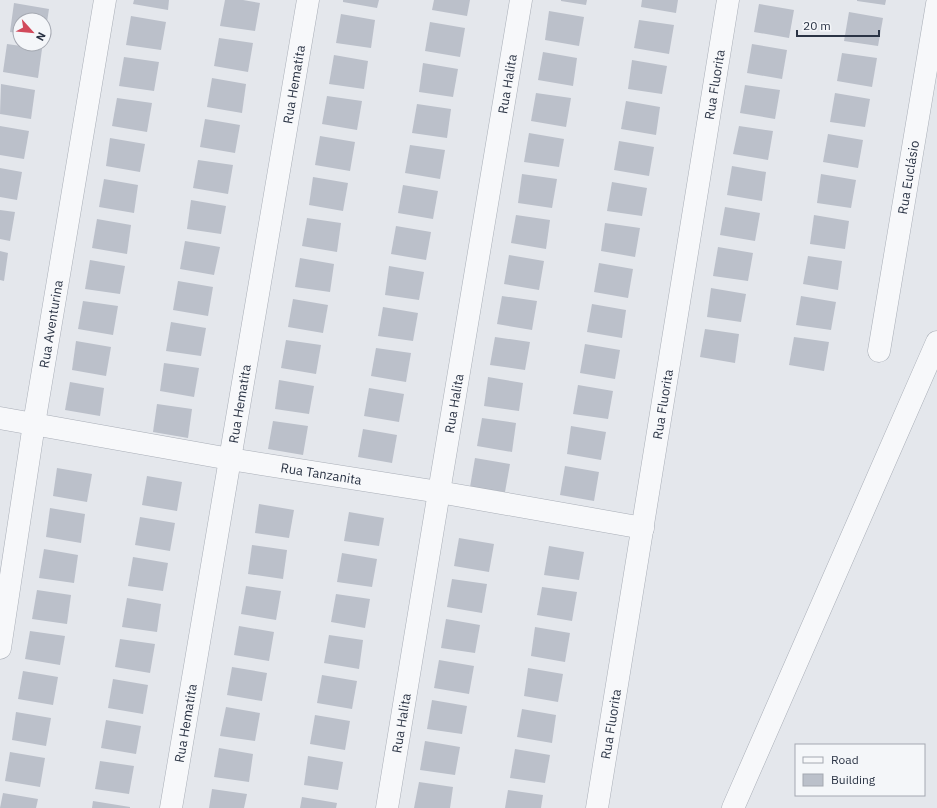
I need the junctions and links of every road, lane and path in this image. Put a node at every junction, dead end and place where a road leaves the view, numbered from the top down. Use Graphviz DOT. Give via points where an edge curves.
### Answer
graph roads {
  1 [pos="105,0"];
  2 [pos="308,0"];
  3 [pos="522,0"];
  4 [pos="728,0"];
  5 [pos="937,4"];
  6 [pos="937,342"];
  7 [pos="879,351"];
  8 [pos="0,418"];
  9 [pos="34,424"];
  10 [pos="230,459"];
  11 [pos="439,492"];
  12 [pos="643,528"];
  13 [pos="0,648"];
  14 [pos="171,808"];
  15 [pos="387,808"];
  16 [pos="597,808"];
  17 [pos="733,808"];
  1 -- 9 [label="street, Rua Aventurina"];
  2 -- 10 [label="street, Rua Hematita"];
  3 -- 11 [label="street, Rua Halita"];
  4 -- 12 [label="street, Rua Fluorita"];
  5 -- 7 [label="street, Rua Euclásio"];
  6 -- 17 [label="street"];
  8 -- 9 [label="street, Rua Tanzanita"];
  9 -- 10 [label="street, Rua Tanzanita"];
  9 -- 13 [label="street, Rua Aventurina"];
  10 -- 11 [label="street, Rua Tanzanita"];
  10 -- 14 [label="street, Rua Hematita"];
  11 -- 12 [label="street, Rua Tanzanita"];
  11 -- 15 [label="street, Rua Halita"];
  12 -- 16 [label="street, Rua Fluorita"];
}
